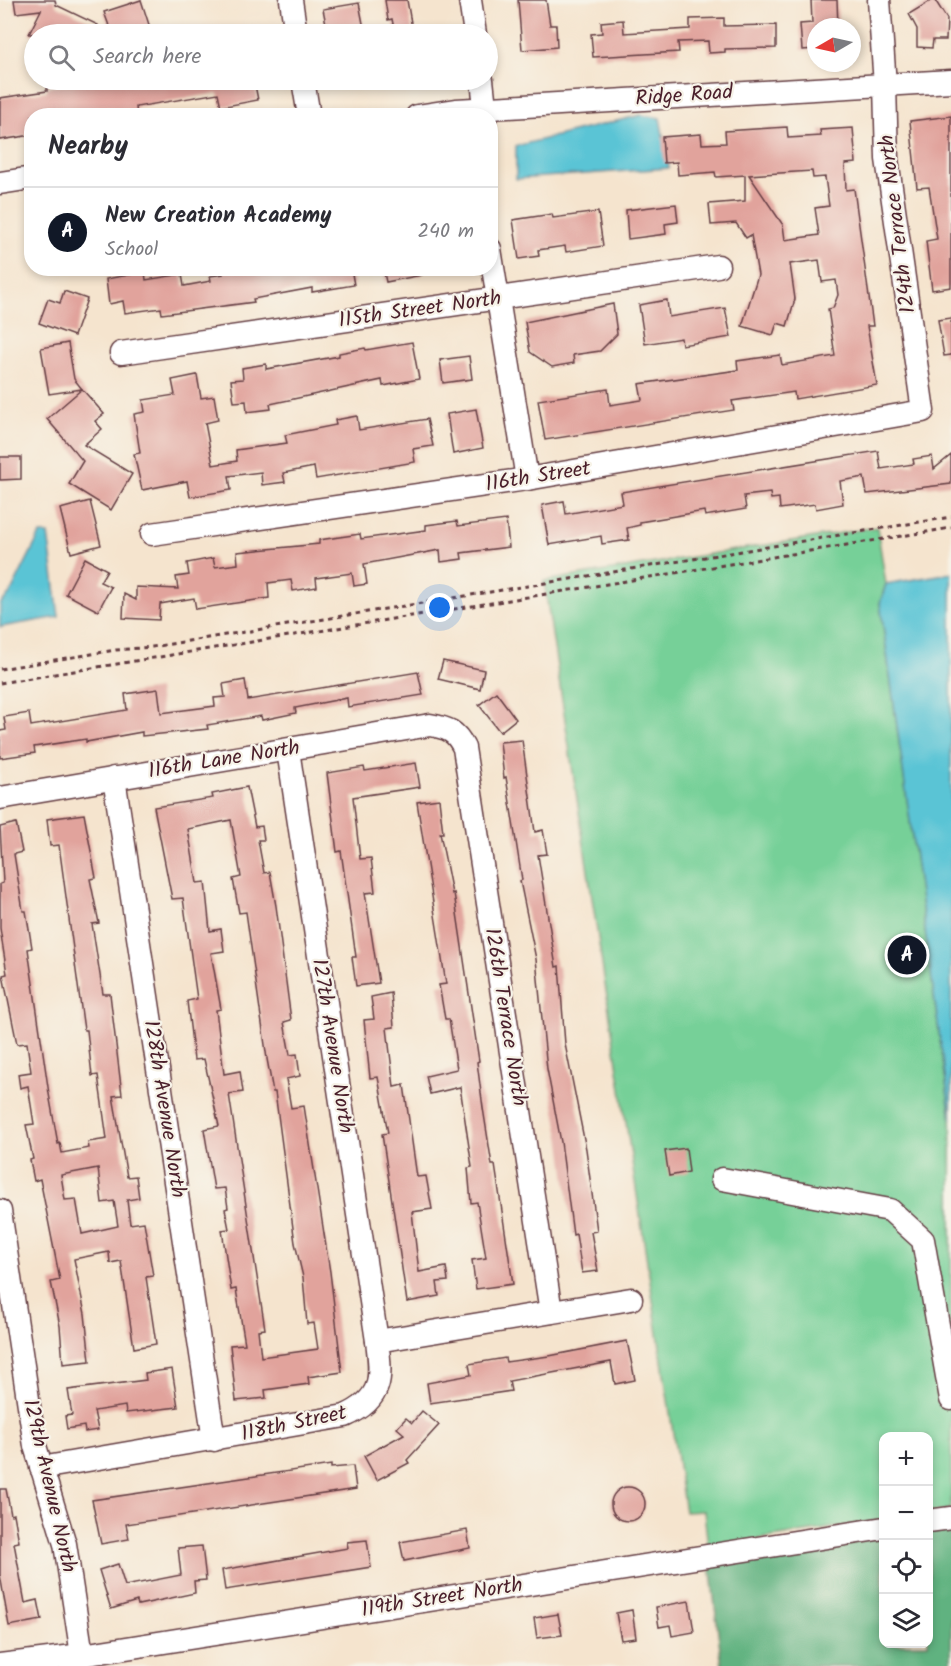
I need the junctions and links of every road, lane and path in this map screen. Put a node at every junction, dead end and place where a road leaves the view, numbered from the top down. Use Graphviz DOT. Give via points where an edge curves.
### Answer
graph roads {
  1 [pos="291,0"];
  2 [pos="470,0"];
  3 [pos="879,0"];
  4 [pos="295,24"];
  5 [pos="474,24"];
  6 [pos="951,81"];
  7 [pos="885,85"];
  8 [pos="305,90"];
  9 [pos="484,90"];
  10 [pos="308,108"];
  11 [pos="486,108"];
  12 [pos="498,111"];
  13 [pos="24,179"];
  14 [pos="0,183"];
  15 [pos="718,266"];
  16 [pos="495,276"];
  17 [pos="499,299"];
  18 [pos="121,353"];
  19 [pos="923,411"];
  20 [pos="527,479"];
  21 [pos="951,518"];
  22 [pos="951,528"];
  23 [pos="152,534"];
  24 [pos="0,669"];
  25 [pos="0,683"];
  26 [pos="447,728"];
  27 [pos="288,750"];
  28 [pos="114,778"];
  29 [pos="0,798"];
  30 [pos="722,1179"];
  31 [pos="0,1211"];
  32 [pos="631,1299"];
  33 [pos="551,1312"];
  34 [pos="376,1341"];
  35 [pos="951,1399"];
  36 [pos="214,1440"];
  37 [pos="41,1468"];
  38 [pos="951,1518"];
  39 [pos="933,1520"];
  40 [pos="879,1529"];
  41 [pos="82,1655"];
  42 [pos="0,1665"];
  1 -- 4 [label="street"];
  2 -- 5 [label="street"];
  3 -- 7 [label="street, 124th Terrace North"];
  6 -- 7 [label="street, Ridge Road"];
  7 -- 12 [label="street, Ridge Road"];
  7 -- 19 [label="street, 124th Terrace North" via="887,159"];
  8 -- 10 [label="street"];
  9 -- 11 [label="street"];
  13 -- 14 [label="street"];
  15 -- 17 [label="street, 115th Street North"];
  16 -- 17 [label="street"];
  17 -- 18 [label="street, 115th Street North"];
  17 -- 20 [label="street"];
  19 -- 20 [label="street, 116th Street"];
  20 -- 23 [label="street, 116th Street"];
  21 -- 24 [label="path"];
  22 -- 25 [label="path"];
  26 -- 27 [label="street, 116th Lane North" via="430,725"];
  26 -- 33 [label="street, 126th Terrace North" via="458,735 464,748"];
  27 -- 28 [label="street, 116th Lane North"];
  27 -- 34 [label="street, 127th Avenue North"];
  28 -- 29 [label="street, 116th Lane North"];
  28 -- 36 [label="street, 128th Avenue North"];
  30 -- 35 [label="street" via="890,1210 923,1240"];
  31 -- 37 [label="street, 129th Avenue North"];
  32 -- 33 [label="street"];
  33 -- 34 [label="street"];
  34 -- 36 [label="street, 118th Street" via="380,1384 359,1410 325,1422"];
  36 -- 37 [label="street, 118th Street"];
  37 -- 41 [label="street, 129th Avenue North" via="65,1544"];
  38 -- 39 [label="street"];
  40 -- 41 [label="street, 119th Street North"];
  41 -- 42 [label="street, 119th Street North"];
}
